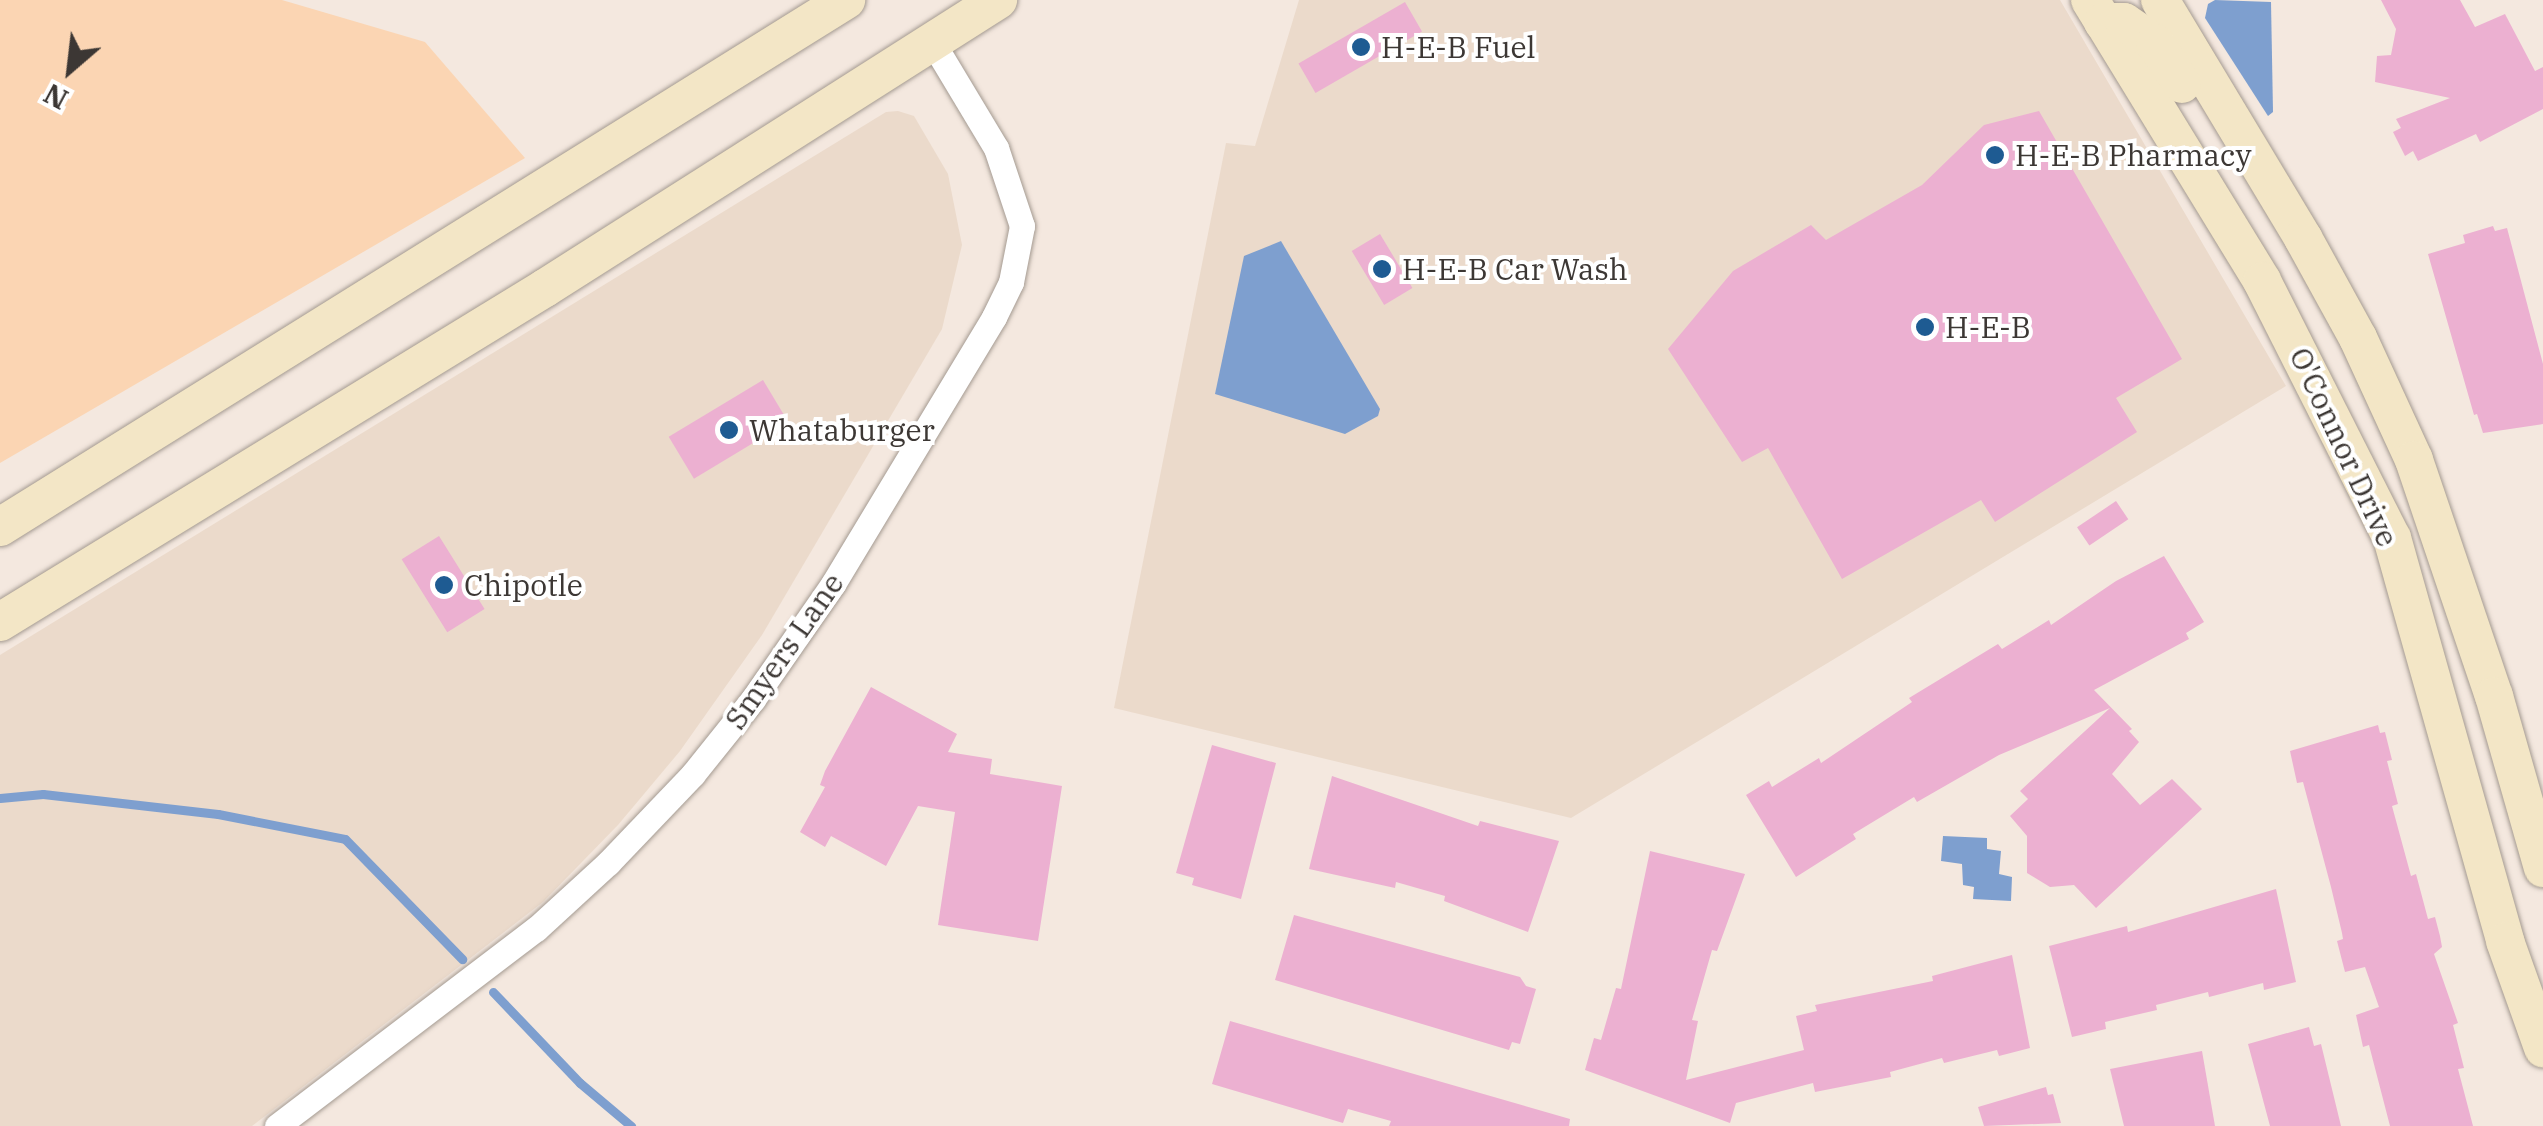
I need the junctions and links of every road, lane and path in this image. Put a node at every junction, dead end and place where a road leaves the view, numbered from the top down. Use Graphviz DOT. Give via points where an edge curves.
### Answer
graph roads {
  1 [pos="846,0"];
  2 [pos="998,0"];
  3 [pos="2160,0"];
  4 [pos="2097,11"];
  5 [pos="931,40"];
  6 [pos="2345,314"];
  7 [pos="0,527"];
  8 [pos="0,622"];
  9 [pos="2543,868"];
  10 [pos="2543,1048"];
  11 [pos="277,1126"];
  1 -- 7 [label="main road"];
  2 -- 5 [label="main road"];
  3 -- 6 [label="main road, O'Connor Drive"];
  4 -- 6 [label="main road" via="2156,43 2277,236"];
  4 -- 10 [label="main road, O'Connor Drive" via="2262,281 2392,538 2505,940"];
  5 -- 8 [label="main road" via="546,288"];
  5 -- 11 [label="street, Smyers Lane" via="996,148 1022,226 994,317 832,584 693,774 536,929"];
  6 -- 9 [label="main road, O'Connor Drive" via="2438,527"];
}
